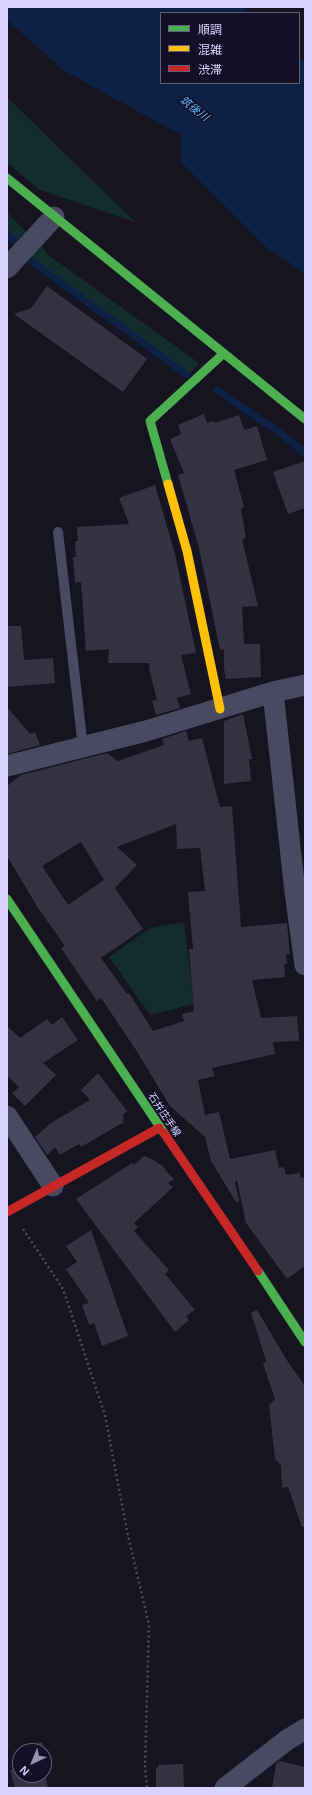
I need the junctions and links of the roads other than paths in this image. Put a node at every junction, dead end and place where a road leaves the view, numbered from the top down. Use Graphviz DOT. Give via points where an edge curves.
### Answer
graph roads {
  1 [pos="7,178"];
  2 [pos="54,217"];
  3 [pos="7,268"];
  4 [pos="223,354"];
  5 [pos="305,420"];
  6 [pos="58,532"];
  7 [pos="305,685"];
  8 [pos="273,692"];
  9 [pos="220,708"];
  10 [pos="83,747"];
  11 [pos="7,766"];
  12 [pos="7,900"];
  13 [pos="305,965"];
  14 [pos="7,1116"];
  15 [pos="159,1128"];
  16 [pos="54,1186"];
  17 [pos="8,1212"];
  18 [pos="305,1342"];
  19 [pos="305,1729"];
  20 [pos="225,1788"];
  1 -- 2 [label="street"];
  2 -- 3 [label="street"];
  2 -- 4 [label="street"];
  4 -- 5 [label="street"];
  4 -- 9 [label="street" via="150,421 187,551"];
  6 -- 10 [label="lane"];
  7 -- 8 [label="street"];
  8 -- 9 [label="street"];
  8 -- 13 [label="street"];
  9 -- 10 [label="street"];
  10 -- 11 [label="street"];
  12 -- 15 [label="street, 石井庄手線"];
  14 -- 16 [label="street"];
  15 -- 16 [label="street"];
  15 -- 18 [label="street, 石井庄手線"];
  16 -- 17 [label="street"];
  19 -- 20 [label="street"];
}
